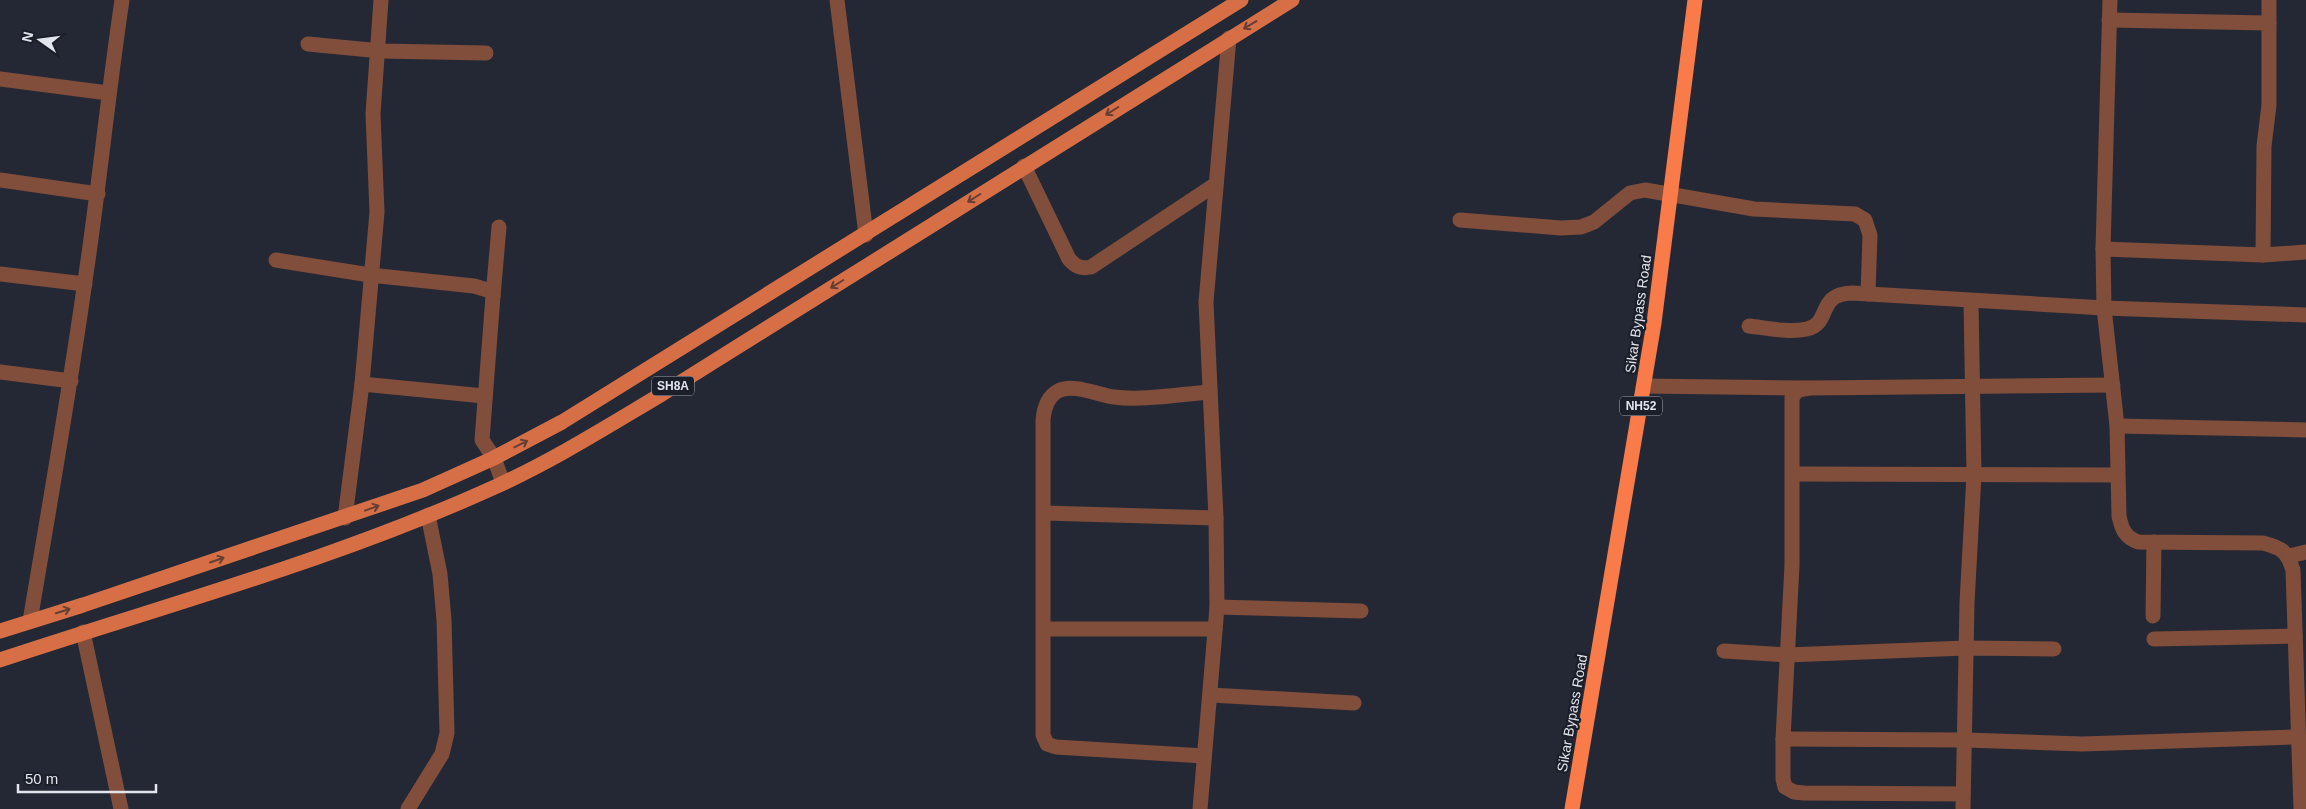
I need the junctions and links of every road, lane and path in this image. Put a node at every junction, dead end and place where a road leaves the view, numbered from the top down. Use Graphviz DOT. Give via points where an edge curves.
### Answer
graph roads {
  1 [pos="122,0"];
  2 [pos="381,0"];
  3 [pos="837,0"];
  4 [pos="1241,0"];
  5 [pos="1292,0"];
  6 [pos="1696,0"];
  7 [pos="2110,0"];
  8 [pos="2269,0"];
  9 [pos="2109,20"];
  10 [pos="2269,23"];
  11 [pos="1229,38"];
  12 [pos="308,44"];
  13 [pos="376,51"];
  14 [pos="486,53"];
  15 [pos="0,79"];
  16 [pos="108,93"];
  17 [pos="1024,166"];
  18 [pos="0,180"];
  19 [pos="1216,184"];
  20 [pos="1670,193"];
  21 [pos="98,194"];
  22 [pos="1460,220"];
  23 [pos="499,227"];
  24 [pos="866,235"];
  25 [pos="2103,249"];
  26 [pos="2306,252"];
  27 [pos="2263,255"];
  28 [pos="276,260"];
  29 [pos="0,274"];
  30 [pos="370,275"];
  31 [pos="85,284"];
  32 [pos="1868,294"];
  33 [pos="493,296"];
  34 [pos="1971,301"];
  35 [pos="2104,308"];
  36 [pos="2306,315"];
  37 [pos="1749,326"];
  38 [pos="0,372"];
  39 [pos="71,380"];
  40 [pos="362,384"];
  41 [pos="2113,385"];
  42 [pos="1644,386"];
  43 [pos="1807,388"];
  44 [pos="1972,388"];
  45 [pos="1210,392"];
  46 [pos="484,396"];
  47 [pos="2117,426"];
  48 [pos="2306,430"];
  49 [pos="494,458"];
  50 [pos="1793,474"];
  51 [pos="1974,475"];
  52 [pos="2117,475"];
  53 [pos="503,483"];
  54 [pos="1044,513"];
  55 [pos="428,515"];
  56 [pos="345,518"];
  57 [pos="1216,518"];
  58 [pos="2154,542"];
  59 [pos="2306,552"];
  60 [pos="2289,556"];
  61 [pos="1217,607"];
  62 [pos="1361,611"];
  63 [pos="2153,616"];
  64 [pos="30,621"];
  65 [pos="1215,629"];
  66 [pos="0,630"];
  67 [pos="1044,630"];
  68 [pos="83,632"];
  69 [pos="2295,636"];
  70 [pos="2154,639"];
  71 [pos="1966,648"];
  72 [pos="2054,649"];
  73 [pos="1724,651"];
  74 [pos="1786,655"];
  75 [pos="0,660"];
  76 [pos="1210,695"];
  77 [pos="1354,702"];
  78 [pos="2297,737"];
  79 [pos="1783,739"];
  80 [pos="1965,740"];
  81 [pos="1204,756"];
  82 [pos="1963,802"];
  83 [pos="121,809"];
  84 [pos="408,809"];
  85 [pos="1200,809"];
  86 [pos="1572,809"];
  87 [pos="2300,809"];
  1 -- 16 [label="street"];
  2 -- 13 [label="street"];
  3 -- 24 [label="street"];
  4 -- 24 [label="main road, SH8A"];
  5 -- 11 [label="main road, SH8A, one-way"];
  6 -- 20 [label="highway, Sikar Bypass Road / NH52"];
  7 -- 9 [label="street"];
  8 -- 10 [label="street"];
  9 -- 10 [label="street"];
  9 -- 25 [label="street"];
  10 -- 27 [label="street"];
  11 -- 17 [label="main road, SH8A, one-way"];
  11 -- 19 [label="street"];
  12 -- 13 [label="street"];
  13 -- 14 [label="street"];
  13 -- 30 [label="street" via="373,114 377,212"];
  15 -- 16 [label="street"];
  16 -- 21 [label="street"];
  17 -- 19 [label="street" via="1069,259 1083,268 1091,267"];
  17 -- 53 [label="main road, SH8A, one-way" via="662,394 564,452"];
  18 -- 21 [label="street"];
  19 -- 45 [label="street" via="1206,302"];
  20 -- 22 [label="street" via="1645,190 1630,193 1594,222 1581,227"];
  20 -- 32 [label="street" via="1754,209 1856,214 1865,220 1870,235"];
  20 -- 42 [label="highway, Sikar Bypass Road / NH52"];
  21 -- 31 [label="street"];
  23 -- 33 [label="street"];
  49 -- 24 [label="main road, SH8A, one-way" via="562,422"];
  25 -- 27 [label="street"];
  25 -- 35 [label="street"];
  26 -- 27 [label="street"];
  28 -- 30 [label="street"];
  29 -- 31 [label="street"];
  30 -- 33 [label="street" via="474,286 491,292"];
  30 -- 40 [label="street"];
  31 -- 39 [label="street"];
  32 -- 34 [label="street"];
  32 -- 37 [label="street" via="1839,293 1831,299 1819,323 1809,329"];
  33 -- 46 [label="street"];
  34 -- 35 [label="street"];
  34 -- 44 [label="street"];
  35 -- 36 [label="street"];
  35 -- 41 [label="street"];
  38 -- 39 [label="street"];
  39 -- 64 [label="street"];
  40 -- 46 [label="street"];
  40 -- 56 [label="street"];
  41 -- 44 [label="street"];
  41 -- 47 [label="street"];
  42 -- 43 [label="street"];
  42 -- 86 [label="highway, Sikar Bypass Road / NH52"];
  43 -- 44 [label="street"];
  43 -- 50 [label="street" via="1798,390 1792,397"];
  44 -- 51 [label="street"];
  45 -- 54 [label="street" via="1115,398 1069,388 1058,391 1044,409"];
  45 -- 57 [label="street"];
  46 -- 49 [label="street" via="482,440"];
  47 -- 48 [label="street"];
  47 -- 52 [label="street"];
  49 -- 53 [label="street"];
  56 -- 49 [label="main road, SH8A, one-way" via="423,490"];
  50 -- 51 [label="street"];
  50 -- 74 [label="street" via="1792,565"];
  51 -- 52 [label="street"];
  51 -- 71 [label="street"];
  52 -- 58 [label="street" via="2119,516 2128,539"];
  53 -- 55 [label="main road, SH8A"];
  54 -- 57 [label="street"];
  54 -- 67 [label="street"];
  55 -- 68 [label="main road, SH8A" via="292,566"];
  55 -- 84 [label="street" via="440,574 447,733 442,754"];
  64 -- 56 [label="main road, SH8A, one-way"];
  57 -- 61 [label="street"];
  58 -- 60 [label="street" via="2263,543 2278,546"];
  58 -- 63 [label="street"];
  59 -- 60 [label="street"];
  60 -- 69 [label="street" via="2293,570"];
  61 -- 62 [label="street"];
  61 -- 65 [label="street"];
  64 -- 66 [label="main road, SH8A"];
  65 -- 67 [label="street"];
  65 -- 76 [label="street"];
  67 -- 81 [label="street" via="1043,735 1048,744"];
  68 -- 75 [label="main road, SH8A"];
  68 -- 83 [label="street"];
  69 -- 70 [label="street"];
  69 -- 78 [label="street"];
  71 -- 72 [label="street"];
  71 -- 74 [label="street"];
  71 -- 80 [label="street"];
  73 -- 74 [label="street"];
  74 -- 79 [label="street"];
  76 -- 77 [label="street"];
  76 -- 81 [label="street"];
  78 -- 80 [label="street" via="2082,744"];
  78 -- 87 [label="street"];
  79 -- 80 [label="street"];
  79 -- 82 [label="street" via="1783,779 1785,787 1794,792"];
  80 -- 82 [label="street"];
  81 -- 85 [label="street"];
}
